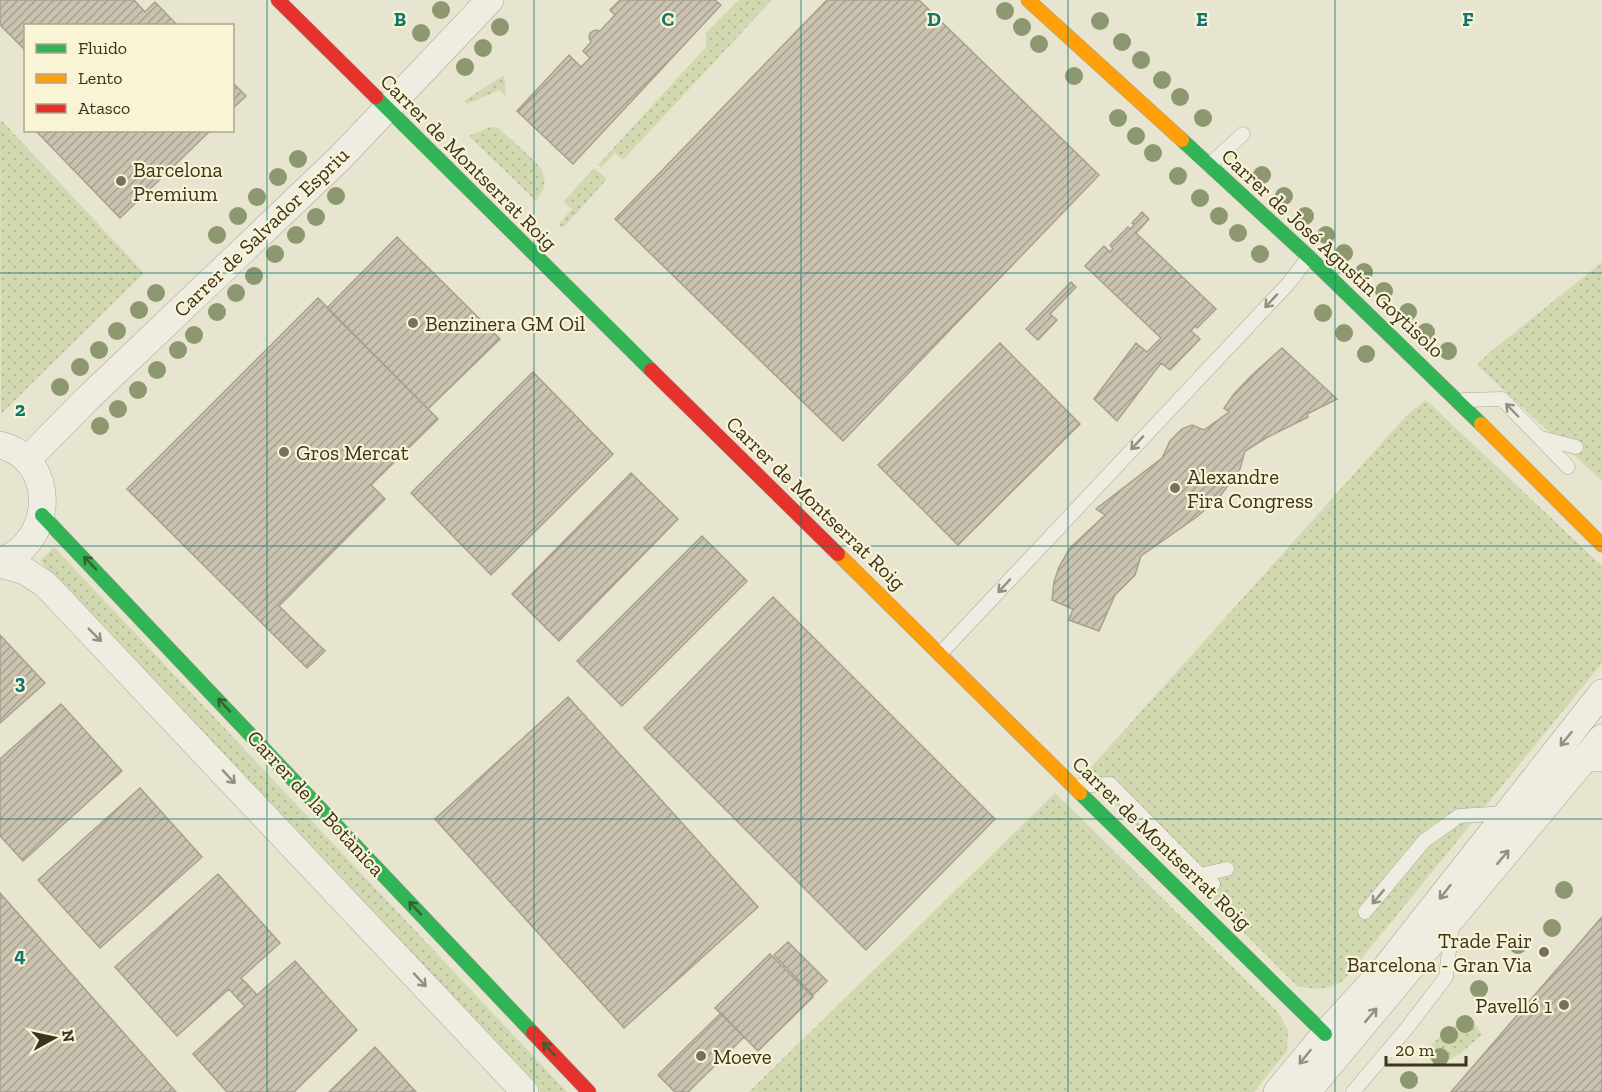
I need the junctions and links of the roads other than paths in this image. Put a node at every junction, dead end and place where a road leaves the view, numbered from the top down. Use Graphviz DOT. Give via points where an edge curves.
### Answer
graph roads {
  1 [pos="278,0"];
  2 [pos="490,0"];
  3 [pos="1028,0"];
  4 [pos="387,108"];
  5 [pos="1243,134"];
  6 [pos="1209,165"];
  7 [pos="1309,257"];
  8 [pos="1457,400"];
  9 [pos="1539,438"];
  10 [pos="0,445"];
  11 [pos="1576,447"];
  12 [pos="27,460"];
  13 [pos="1568,467"];
  14 [pos="42,514"];
  15 [pos="1602,545"];
  16 [pos="0,562"];
  17 [pos="940,654"];
  18 [pos="1602,693"];
  19 [pos="1602,738"];
  20 [pos="1591,764"];
  21 [pos="1074,786"];
  22 [pos="1507,813"];
  23 [pos="1227,869"];
  24 [pos="1200,874"];
  25 [pos="1213,884"];
  26 [pos="1365,912"];
  27 [pos="1452,918"];
  28 [pos="1325,1034"];
  29 [pos="525,1092"];
  30 [pos="589,1092"];
  31 [pos="1277,1092"];
  32 [pos="1307,1092"];
  33 [pos="1353,1092"];
  1 -- 4 [label="street, Carrer de Montserrat Roig"];
  2 -- 4 [label="street, Carrer de Salvador Espriu"];
  3 -- 6 [label="street, Carrer de José Agustín Goytisolo"];
  4 -- 12 [label="street, Carrer de Salvador Espriu"];
  4 -- 17 [label="street, Carrer de Montserrat Roig"];
  5 -- 6 [label="lane"];
  6 -- 7 [label="street, Carrer de José Agustín Goytisolo"];
  7 -- 8 [label="street, Carrer de José Agustín Goytisolo"];
  7 -- 17 [label="lane, one-way"];
  9 -- 8 [label="lane, one-way" via="1502,399"];
  8 -- 15 [label="street, Carrer de José Agustín Goytisolo"];
  9 -- 11 [label="lane"];
  9 -- 13 [label="lane"];
  10 -- 12 [label="street" via="10,447"];
  12 -- 14 [label="street" via="38,476"];
  14 -- 16 [label="street" via="35,535"];
  30 -- 14 [label="street, Carrer de la Botànica, one-way"];
  16 -- 29 [label="street, one-way" via="45,584"];
  17 -- 21 [label="street, Carrer de Montserrat Roig"];
  18 -- 22 [label="street, one-way"];
  19 -- 20 [label="street"];
  27 -- 20 [label="street, one-way"];
  21 -- 24 [label="lane" via="1110,784"];
  21 -- 28 [label="street, Carrer de Montserrat Roig"];
  22 -- 26 [label="lane, one-way" via="1459,816 1424,841"];
  22 -- 28 [label="street, one-way" via="1387,966"];
  23 -- 24 [label="lane"];
  24 -- 25 [label="lane"];
  32 -- 27 [label="street, one-way"];
  27 -- 33 [label="lane" via="1446,977"];
  28 -- 31 [label="street, one-way"];
}
